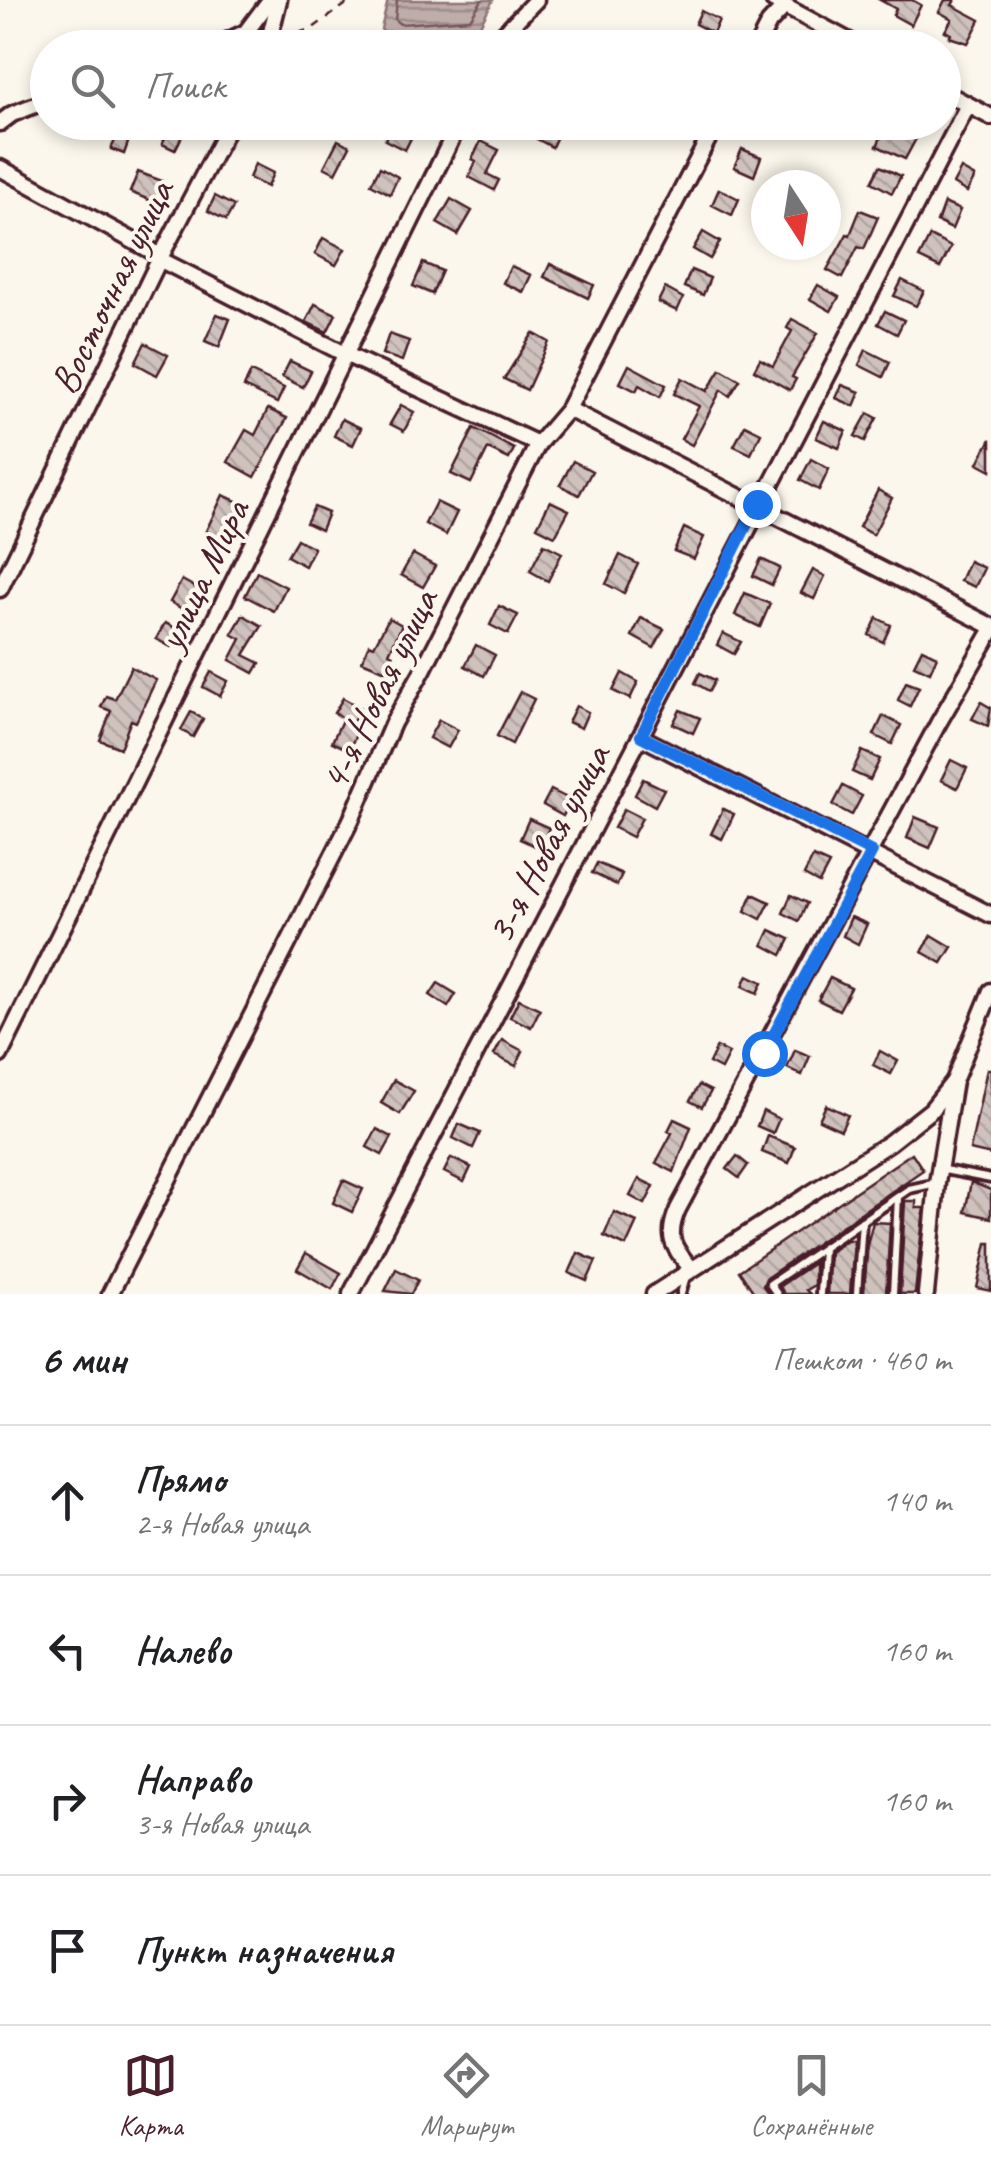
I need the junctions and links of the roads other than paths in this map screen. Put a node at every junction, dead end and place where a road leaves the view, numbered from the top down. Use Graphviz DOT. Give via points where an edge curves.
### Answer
graph roads {
  1 [pos="270,0"];
  2 [pos="279,0"];
  3 [pos="536,0"];
  4 [pos="781,2"];
  5 [pos="248,30"];
  6 [pos="272,30"];
  7 [pos="507,30"];
  8 [pos="765,30"];
  9 [pos="830,30"];
  10 [pos="961,101"];
  11 [pos="968,105"];
  12 [pos="30,107"];
  13 [pos="991,117"];
  14 [pos="961,118"];
  15 [pos="0,123"];
  16 [pos="222,140"];
  17 [pos="451,140"];
  18 [pos="708,140"];
  19 [pos="949,140"];
  20 [pos="0,168"];
  21 [pos="160,258"];
  22 [pos="346,355"];
  23 [pos="568,410"];
  24 [pos="538,444"];
  25 [pos="757,504"];
  26 [pos="0,588"];
  27 [pos="991,629"];
  28 [pos="641,736"];
  29 [pos="872,852"];
  30 [pos="991,916"];
  31 [pos="991,991"];
  32 [pos="0,1056"];
  33 [pos="954,1081"];
  34 [pos="938,1176"];
  35 [pos="991,1179"];
  36 [pos="898,1197"];
  37 [pos="862,1222"];
  38 [pos="822,1248"];
  39 [pos="691,1268"];
  40 [pos="110,1294"];
  41 [pos="351,1294"];
  42 [pos="654,1294"];
  43 [pos="681,1294"];
  44 [pos="777,1294"];
  45 [pos="820,1294"];
  46 [pos="857,1294"];
  47 [pos="892,1294"];
  48 [pos="926,1294"];
  1 -- 5 [label="street"];
  2 -- 6 [label="street"];
  3 -- 7 [label="street"];
  4 -- 8 [label="street"];
  4 -- 9 [label="street"];
  10 -- 11 [label="street"];
  11 -- 13 [label="street"];
  11 -- 14 [label="street, 3-я Новая улица"];
  12 -- 15 [label="street"];
  16 -- 21 [label="street, Восточная улица"];
  17 -- 22 [label="street, улица Мира"];
  18 -- 23 [label="street, 4-я Новая улица"];
  19 -- 25 [label="street, 3-я Новая улица"];
  20 -- 21 [label="street"];
  21 -- 22 [label="street"];
  21 -- 26 [label="street, Восточная улица"];
  22 -- 24 [label="street"];
  22 -- 32 [label="street, улица Мира"];
  23 -- 24 [label="street, 4-я Новая улица"];
  23 -- 25 [label="street"];
  24 -- 40 [label="street, 4-я Новая улица"];
  25 -- 27 [label="street"];
  25 -- 28 [label="street, 3-я Новая улица"];
  27 -- 29 [label="street"];
  28 -- 29 [label="street"];
  28 -- 41 [label="street, 3-я Новая улица"];
  29 -- 30 [label="street"];
  29 -- 39 [label="street" via="671,1226 675,1250"];
  31 -- 33 [label="street"];
  33 -- 34 [label="street"];
  33 -- 39 [label="street" via="931,1110 889,1143"];
  34 -- 35 [label="lane"];
  34 -- 36 [label="lane"];
  34 -- 48 [label="street"];
  36 -- 37 [label="lane"];
  36 -- 47 [label="lane"];
  37 -- 38 [label="lane"];
  37 -- 46 [label="lane"];
  38 -- 44 [label="lane" via="770,1284"];
  38 -- 45 [label="lane"];
  39 -- 42 [label="street"];
  39 -- 43 [label="lane"];
}
